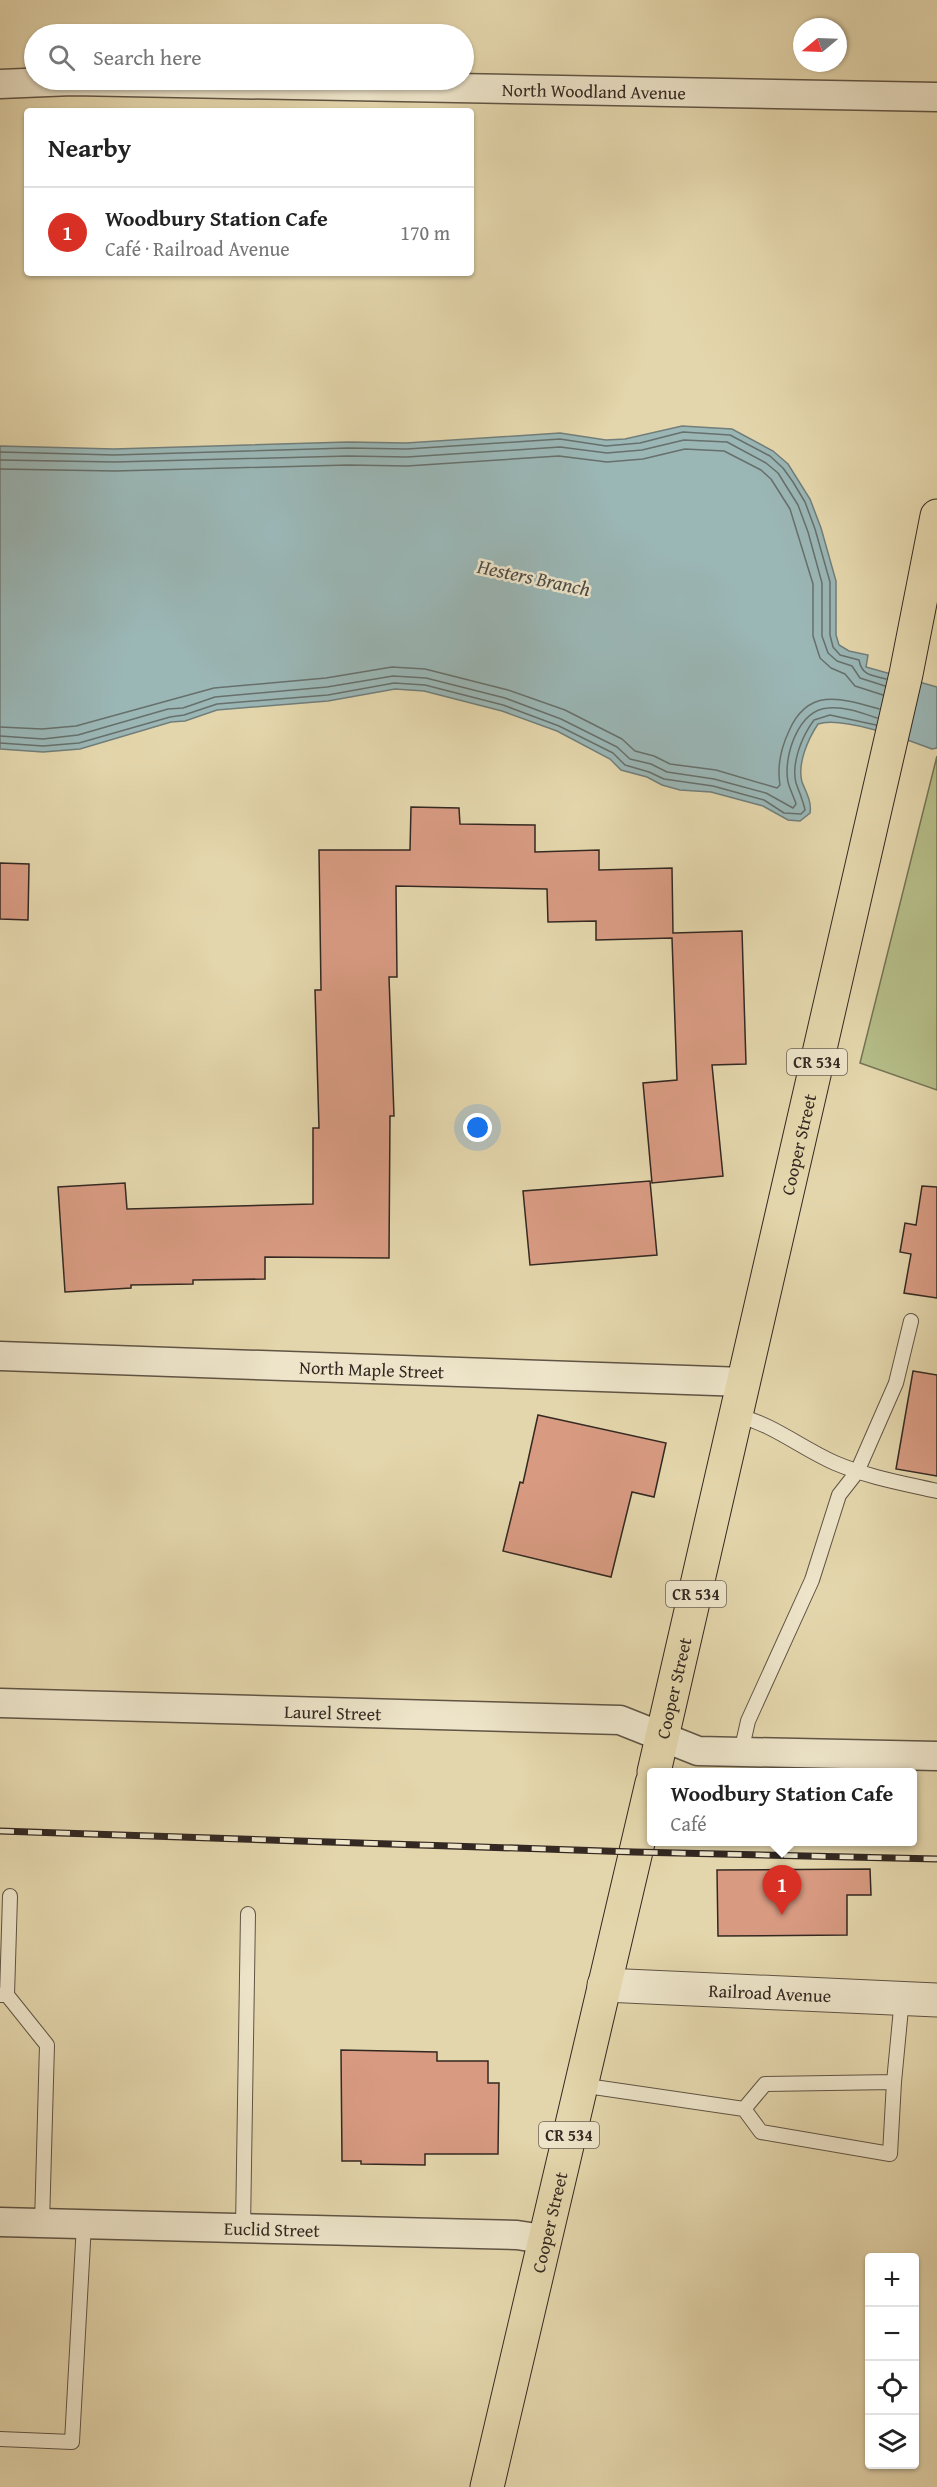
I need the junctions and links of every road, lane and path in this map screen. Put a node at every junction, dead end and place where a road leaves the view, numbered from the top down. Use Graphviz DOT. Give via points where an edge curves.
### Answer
graph roads {
  1 [pos="24,83"];
  2 [pos="0,84"];
  3 [pos="474,88"];
  4 [pos="937,97"];
  5 [pos="936,523"];
  6 [pos="911,1321"];
  7 [pos="0,1356"];
  8 [pos="744,1382"];
  9 [pos="736,1415"];
  10 [pos="857,1472"];
  11 [pos="937,1491"];
  12 [pos="0,1703"];
  13 [pos="663,1736"];
  14 [pos="741,1752"];
  15 [pos="937,1756"];
  16 [pos="655,1768"];
  17 [pos="647,1800"];
  18 [pos="9,1896"];
  19 [pos="248,1914"];
  20 [pos="604,1985"];
  21 [pos="3,1995"];
  22 [pos="902,1998"];
  23 [pos="937,2000"];
  24 [pos="894,2082"];
  25 [pos="580,2085"];
  26 [pos="744,2109"];
  27 [pos="0,2222"];
  28 [pos="42,2223"];
  29 [pos="84,2224"];
  30 [pos="243,2228"];
  31 [pos="543,2239"];
  32 [pos="0,2439"];
  33 [pos="487,2487"];
  1 -- 2 [label="street, North Woodland Avenue"];
  3 -- 4 [label="street, North Woodland Avenue"];
  5 -- 8 [label="main road, Cooper Street / CR 534" via="906,674"];
  6 -- 10 [label="lane" via="896,1383"];
  7 -- 8 [label="street, North Maple Street"];
  8 -- 9 [label="main road, Cooper Street / CR 534"];
  9 -- 10 [label="lane" via="759,1420"];
  9 -- 13 [label="main road, Cooper Street / CR 534"];
  10 -- 11 [label="lane"];
  10 -- 14 [label="lane" via="839,1495 812,1580 748,1721"];
  12 -- 13 [label="street, Laurel Street" via="620,1720"];
  13 -- 14 [label="street, Laurel Street" via="698,1751"];
  13 -- 16 [label="main road, Cooper Street / CR 534"];
  14 -- 15 [label="street, Laurel Street"];
  17 -- 20 [label="main road, Cooper Street / CR 534"];
  18 -- 21 [label="lane"];
  19 -- 30 [label="lane"];
  20 -- 22 [label="street, Railroad Avenue"];
  20 -- 25 [label="main road, Cooper Street / CR 534"];
  21 -- 28 [label="lane" via="47,2045"];
  22 -- 23 [label="street, Railroad Avenue"];
  22 -- 24 [label="lane"];
  24 -- 26 [label="lane" via="765,2084"];
  24 -- 26 [label="lane" via="890,2154 761,2132"];
  25 -- 26 [label="lane"];
  25 -- 31 [label="main road, Cooper Street / CR 534"];
  27 -- 28 [label="street, Euclid Street"];
  28 -- 29 [label="street, Euclid Street"];
  29 -- 30 [label="street, Euclid Street"];
  29 -- 32 [label="lane" via="72,2442"];
  30 -- 31 [label="street, Euclid Street"];
  31 -- 33 [label="main road, Cooper Street / CR 534"];
}
